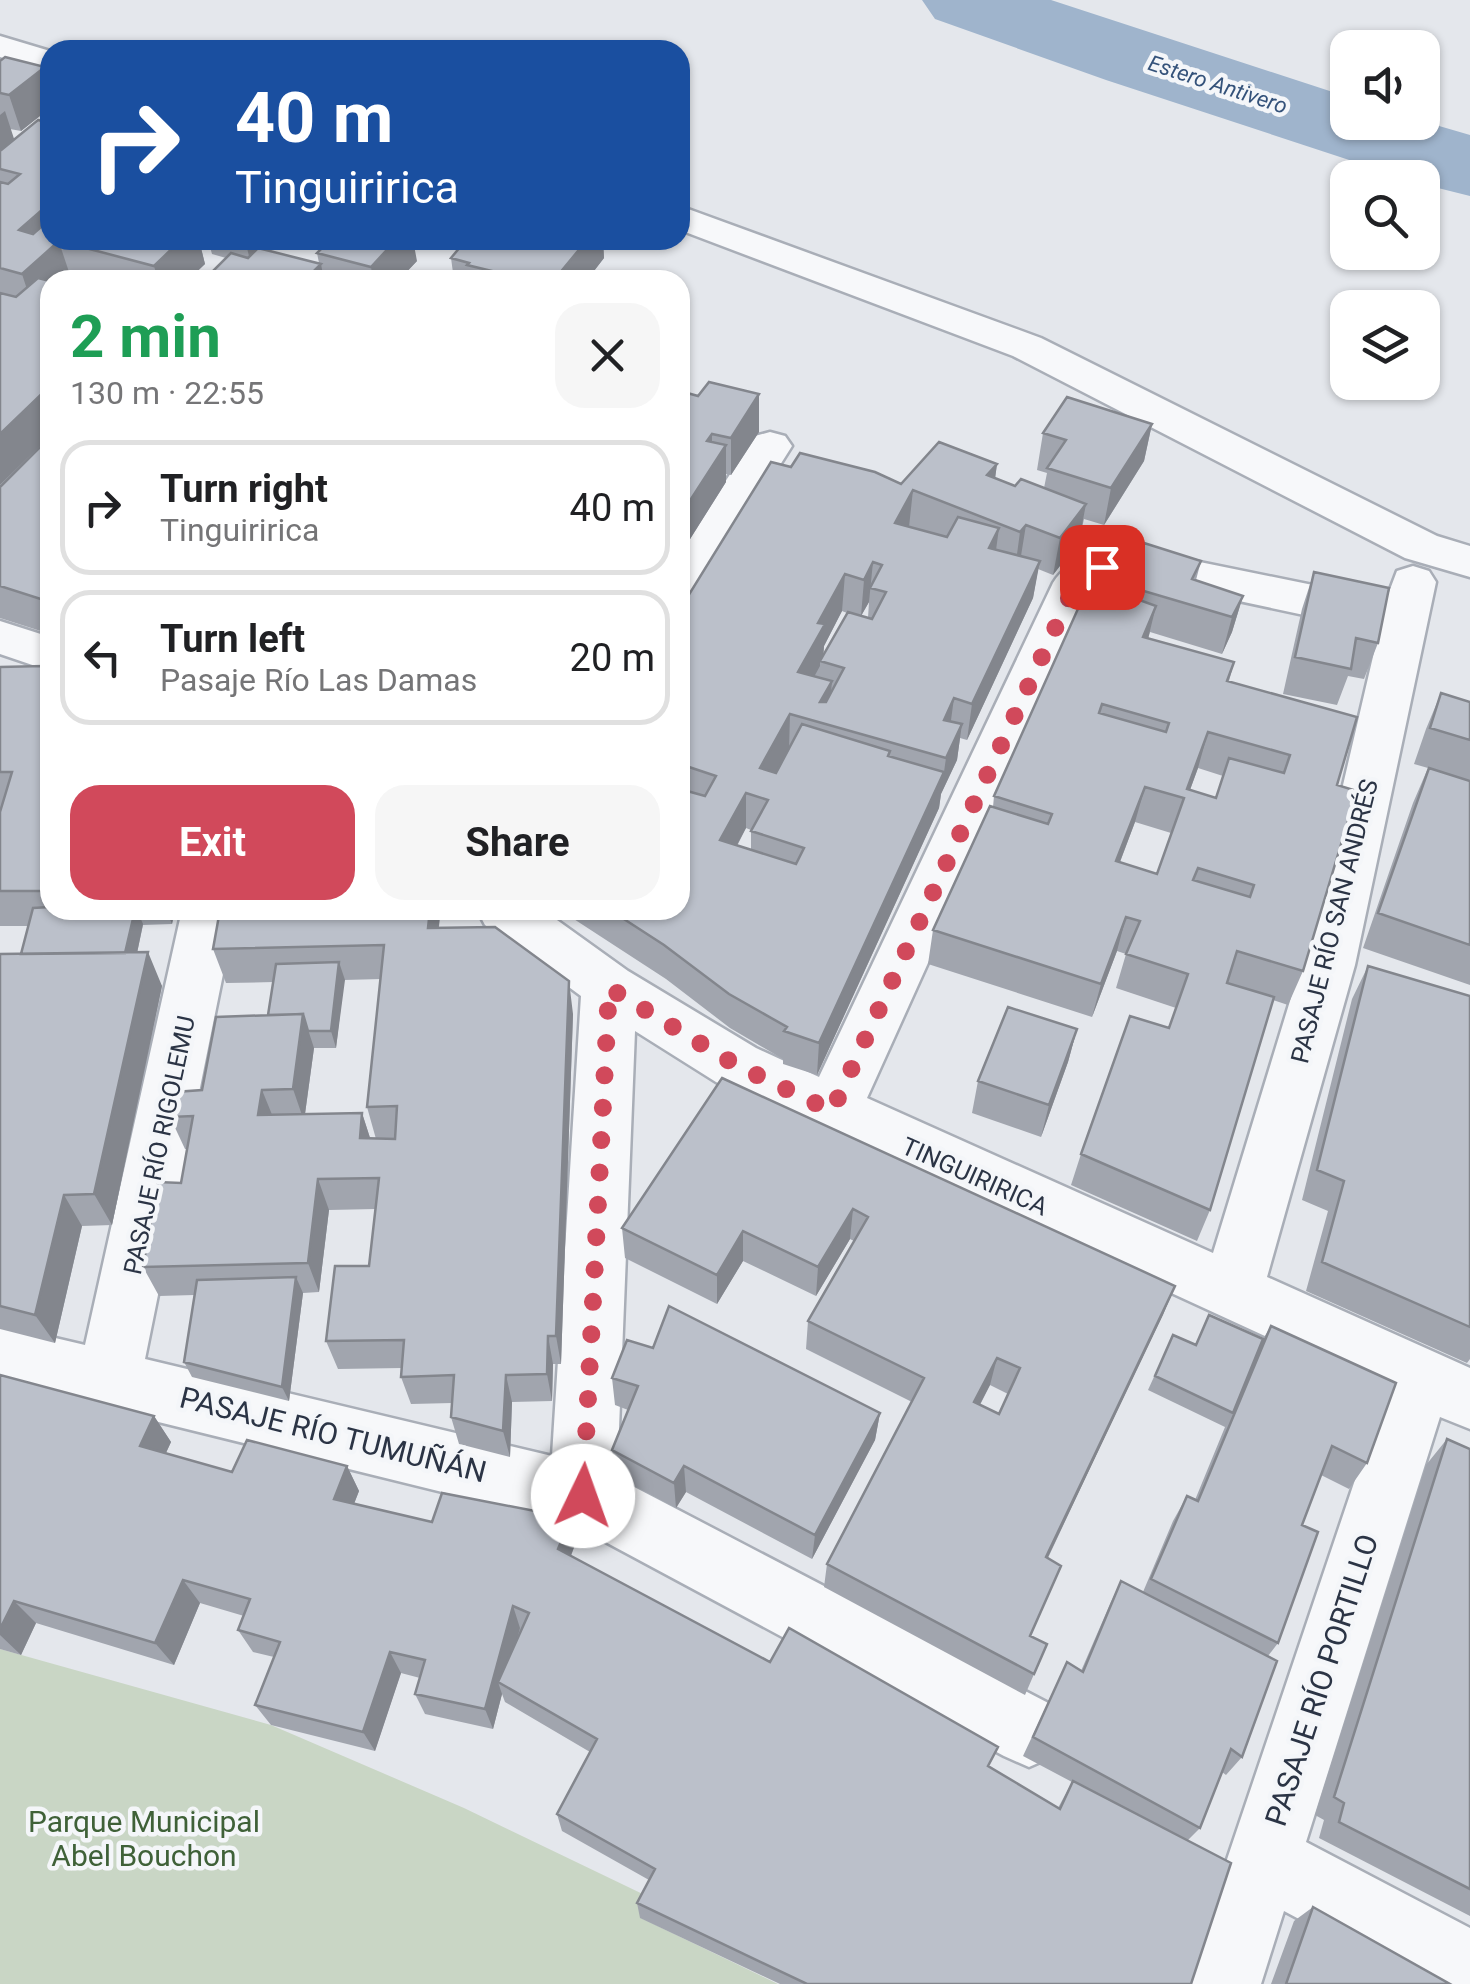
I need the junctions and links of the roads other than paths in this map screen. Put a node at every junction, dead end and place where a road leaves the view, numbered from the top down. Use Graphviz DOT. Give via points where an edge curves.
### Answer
graph roads {
  1 [pos="0,46"];
  2 [pos="40,60"];
  3 [pos="690,221"];
  4 [pos="770,446"];
  5 [pos="1446,555"];
  6 [pos="690,571"];
  7 [pos="1405,620"];
  8 [pos="0,637"];
  9 [pos="40,651"];
  10 [pos="207,920"];
  11 [pos="517,920"];
  12 [pos="1328,965"];
  13 [pos="1381,984"];
  14 [pos="609,988"];
  15 [pos="832,1111"];
  16 [pos="1232,1291"];
  17 [pos="0,1354"];
  18 [pos="110,1381"];
  19 [pos="1446,1388"];
  20 [pos="583,1496"];
  21 [pos="1029,1731"];
  22 [pos="1263,1859"];
  23 [pos="1470,1969"];
  24 [pos="1223,1984"];
  1 -- 2 [label="street"];
  3 -- 5 [label="street" via="1027,347"];
  4 -- 6 [label="street"];
  5 -- 7 [label="street, PASAJE RÍO SAN ANDRÉS"];
  7 -- 12 [label="street, PASAJE RÍO SAN ANDRÉS"];
  7 -- 15 [label="street" via="1136,564 1102,567 1076,583"];
  8 -- 9 [label="street"];
  10 -- 18 [label="street, PASAJE RÍO RIGOLEMU"];
  11 -- 14 [label="street, TINGUIRIRICA"];
  12 -- 13 [label="street"];
  12 -- 16 [label="street, PASAJE RÍO SAN ANDRÉS"];
  14 -- 15 [label="street, TINGUIRIRICA" via="736,1065"];
  14 -- 20 [label="street"];
  15 -- 16 [label="street, TINGUIRIRICA"];
  16 -- 19 [label="street, TINGUIRIRICA"];
  17 -- 18 [label="street, PASAJE RÍO TUMUÑÁN"];
  18 -- 20 [label="street, PASAJE RÍO TUMUÑÁN"];
  19 -- 22 [label="street, PASAJE RÍO PORTILLO"];
  20 -- 21 [label="street, PASAJE RÍO TUMUÑÁN"];
  22 -- 23 [label="street"];
  22 -- 24 [label="street, PASAJE RÍO PORTILLO"];
}
